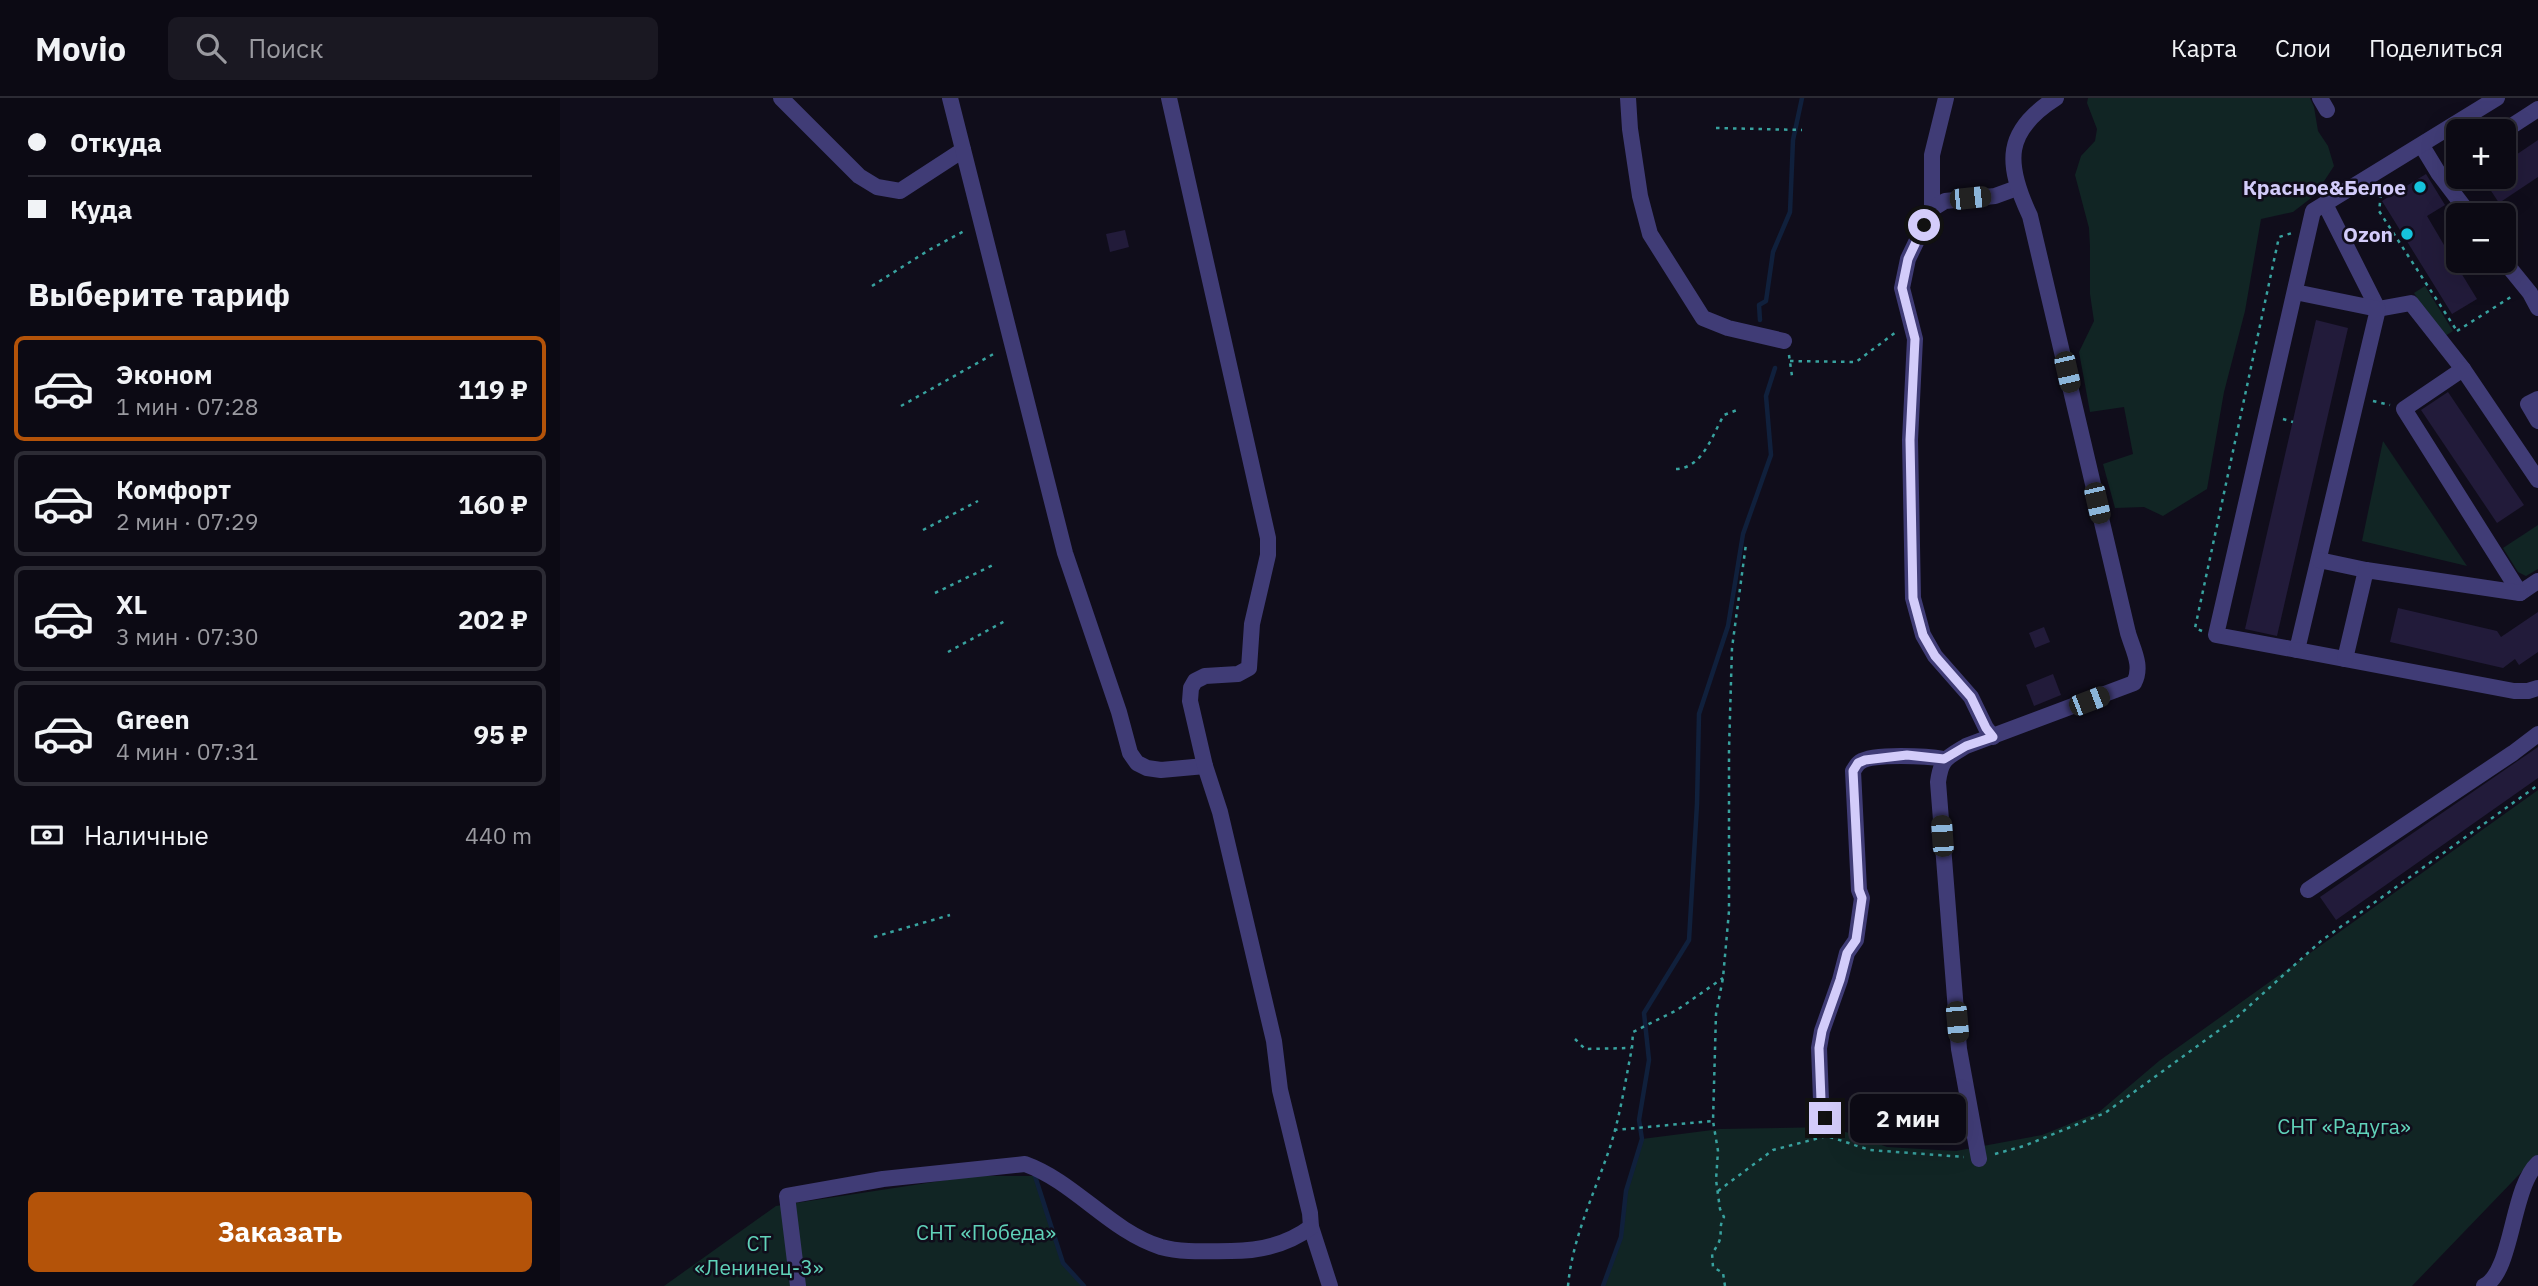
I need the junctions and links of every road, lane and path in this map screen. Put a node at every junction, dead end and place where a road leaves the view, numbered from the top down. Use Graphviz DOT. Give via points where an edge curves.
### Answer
graph roads {
  1 [pos="781,98"];
  2 [pos="950,98"];
  3 [pos="1168,98"];
  4 [pos="1629,98"];
  5 [pos="1946,98"];
  6 [pos="2056,98"];
  7 [pos="2497,98"];
  8 [pos="2538,109"];
  9 [pos="2516,123"];
  10 [pos="1716,128"];
  11 [pos="1802,130"];
  12 [pos="2422,146"];
  13 [pos="963,150"];
  14 [pos="2383,169"];
  15 [pos="2017,188"];
  16 [pos="2461,203"];
  17 [pos="2325,204"];
  18 [pos="1931,209"];
  19 [pos="982,222"];
  20 [pos="2309,228"];
  21 [pos="2513,273"];
  22 [pos="872,286"];
  23 [pos="2525,288"];
  24 [pos="2295,292"];
  25 [pos="2538,308"];
  26 [pos="2378,309"];
  27 [pos="1911,321"];
  28 [pos="2457,331"];
  29 [pos="1784,341"];
  30 [pos="2439,341"];
  31 [pos="1012,343"];
  32 [pos="2463,369"];
  33 [pos="1792,376"];
  34 [pos="2358,397"];
  35 [pos="2538,398"];
  36 [pos="901,406"];
  37 [pos="2404,409"];
  38 [pos="1737,410"];
  39 [pos="2538,421"];
  40 [pos="1676,469"];
  41 [pos="2538,480"];
  42 [pos="978,500"];
  43 [pos="923,530"];
  44 [pos="1746,544"];
  45 [pos="2319,560"];
  46 [pos="993,565"];
  47 [pos="2366,570"];
  48 [pos="2538,581"];
  49 [pos="936,593"];
  50 [pos="2520,593"];
  51 [pos="1005,621"];
  52 [pos="2216,635"];
  53 [pos="2297,650"];
  54 [pos="948,652"];
  55 [pos="2345,659"];
  56 [pos="2538,688"];
  57 [pos="2538,734"];
  58 [pos="1993,737"];
  59 [pos="1944,759"];
  60 [pos="1205,766"];
  61 [pos="2538,785"];
  62 [pos="2308,890"];
  63 [pos="950,915"];
  64 [pos="874,937"];
  65 [pos="1723,978"];
  66 [pos="1575,1039"];
  67 [pos="1632,1048"];
  68 [pos="1825,1118"];
  69 [pos="1713,1121"];
  70 [pos="1614,1130"];
  71 [pos="1979,1158"];
  72 [pos="2538,1163"];
  73 [pos="1718,1191"];
  74 [pos="1311,1227"];
  75 [pos="798,1286"];
  76 [pos="1330,1286"];
  77 [pos="1569,1286"];
  78 [pos="1725,1286"];
  79 [pos="2484,1286"];
  1 -- 13 [label="lane" via="859,176 877,187 900,191"];
  2 -- 13 [label="lane"];
  3 -- 60 [label="lane" via="1268,538 1249,668 1238,674 1205,677 1191,688"];
  4 -- 29 [label="lane" via="1640,196 1650,234 1703,318"];
  5 -- 18 [label="lane" via="1932,155"];
  6 -- 15 [label="lane" via="2024,122 2016,137"];
  7 -- 12 [label="lane"];
  8 -- 9 [label="lane"];
  10 -- 11 [label="path"];
  12 -- 14 [label="lane"];
  12 -- 16 [label="lane"];
  13 -- 19 [label="lane"];
  14 -- 17 [label="lane"];
  14 -- 28 [label="path" via="2379,211"];
  15 -- 18 [label="lane" via="1996,196 1945,201"];
  15 -- 58 [label="lane" via="2030,215 2138,676 2134,683"];
  17 -- 20 [label="lane" via="2313,211"];
  17 -- 26 [label="lane"];
  18 -- 27 [label="lane" via="1908,259 1902,288"];
  19 -- 22 [label="path"];
  19 -- 31 [label="lane"];
  20 -- 24 [label="lane"];
  20 -- 52 [label="path" via="2279,237 2195,628"];
  21 -- 23 [label="lane"];
  23 -- 25 [label="lane"];
  23 -- 28 [label="path"];
  24 -- 26 [label="lane"];
  24 -- 52 [label="lane"];
  26 -- 30 [label="lane" via="2412,303"];
  26 -- 34 [label="lane"];
  27 -- 33 [label="path" via="1856,362 1790,361"];
  27 -- 58 [label="lane" via="1915,339 1910,440 1913,598 1923,635 1935,656 1971,697"];
  28 -- 30 [label="path"];
  30 -- 32 [label="lane"];
  31 -- 36 [label="path"];
  31 -- 60 [label="lane" via="1065,553 1130,753 1147,768"];
  32 -- 37 [label="lane"];
  32 -- 41 [label="lane"];
  34 -- 37 [label="path"];
  34 -- 45 [label="lane"];
  35 -- 39 [label="lane" via="2528,404"];
  37 -- 50 [label="lane"];
  38 -- 40 [label="path" via="1724,415 1700,458 1687,468"];
  42 -- 43 [label="path"];
  44 -- 65 [label="path" via="1732,648 1729,911"];
  45 -- 47 [label="lane"];
  45 -- 53 [label="lane"];
  46 -- 49 [label="path"];
  47 -- 50 [label="lane"];
  47 -- 55 [label="lane"];
  48 -- 50 [label="lane"];
  51 -- 54 [label="path"];
  52 -- 53 [label="lane"];
  53 -- 55 [label="lane"];
  55 -- 56 [label="lane" via="2514,691"];
  57 -- 62 [label="lane"];
  58 -- 59 [label="lane"];
  59 -- 68 [label="lane" via="1907,755 1865,760 1853,771 1862,898 1856,940 1847,953 1819,1048"];
  59 -- 71 [label="lane" via="1938,782 1959,1049"];
  60 -- 74 [label="lane" via="1274,1041 1280,1090"];
  61 -- 71 [label="path" via="2321,941 2236,1018 2105,1113 2024,1146"];
  63 -- 64 [label="path"];
  65 -- 67 [label="path" via="1677,1010 1633,1032"];
  65 -- 69 [label="path" via="1716,1014"];
  66 -- 67 [label="path" via="1585,1049"];
  67 -- 70 [label="path"];
  69 -- 70 [label="path"];
  69 -- 73 [label="path"];
  70 -- 77 [label="path" via="1588,1206"];
  71 -- 73 [label="path" via="1870,1150 1827,1136 1773,1150"];
  72 -- 79 [label="lane" via="2525,1181 2495,1277"];
  73 -- 78 [label="path" via="1724,1217 1721,1242 1712,1253 1713,1267 1723,1273"];
  74 -- 75 [label="lane" via="1290,1241 1255,1251 1163,1247 1133,1234 1046,1172 1025,1164 883,1179 787,1196"];
  74 -- 76 [label="lane"];
}
